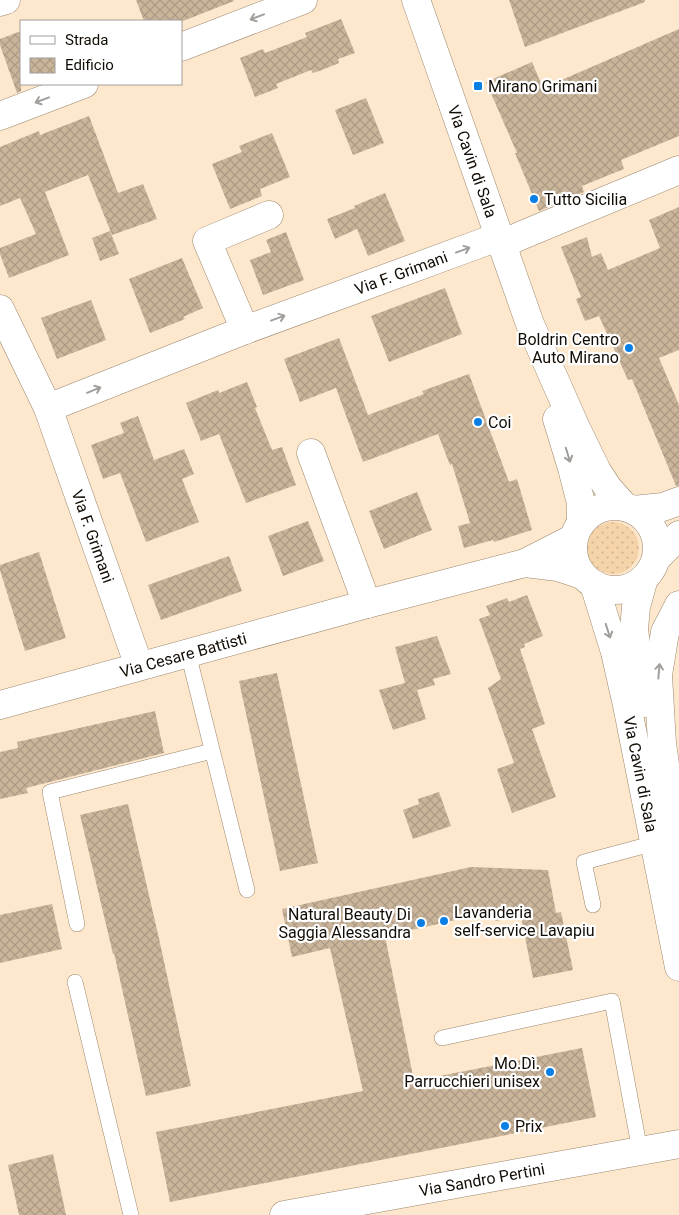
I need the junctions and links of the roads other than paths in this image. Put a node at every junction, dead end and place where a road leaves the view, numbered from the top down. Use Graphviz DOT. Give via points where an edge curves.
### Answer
graph roads {
  1 [pos="6,0"];
  2 [pos="303,0"];
  3 [pos="416,0"];
  4 [pos="0,2"];
  5 [pos="182,47"];
  6 [pos="81,85"];
  7 [pos="0,116"];
  8 [pos="679,170"];
  9 [pos="269,215"];
  10 [pos="500,240"];
  11 [pos="0,309"];
  12 [pos="530,324"];
  13 [pos="245,330"];
  14 [pos="48,408"];
  15 [pos="311,454"];
  16 [pos="679,502"];
  17 [pos="629,508"];
  18 [pos="577,530"];
  19 [pos="679,535"];
  20 [pos="525,563"];
  21 [pos="650,569"];
  22 [pos="588,580"];
  23 [pos="367,604"];
  24 [pos="679,606"];
  25 [pos="188,653"];
  26 [pos="139,666"];
  27 [pos="0,705"];
  28 [pos="212,751"];
  29 [pos="655,843"];
  30 [pos="247,890"];
  31 [pos="592,904"];
  32 [pos="78,924"];
  33 [pos="679,929"];
  34 [pos="679,961"];
  35 [pos="679,967"];
  36 [pos="75,982"];
  37 [pos="442,1038"];
  38 [pos="679,1144"];
  39 [pos="640,1151"];
  40 [pos="131,1215"];
  41 [pos="284,1215"];
  1 -- 4 [label="street"];
  2 -- 5 [label="street, one-way"];
  3 -- 10 [label="street, Via Cavin di Sala"];
  6 -- 7 [label="street, one-way"];
  8 -- 10 [label="street, Via F. Grimani" via="520,236"];
  9 -- 13 [label="street" via="206,241"];
  10 -- 12 [label="street, Via Cavin di Sala"];
  13 -- 10 [label="street, Via F. Grimani, one-way" via="487,241"];
  11 -- 14 [label="street, Via F. Grimani"];
  12 -- 17 [label="street, Via Cavin di Sala" via="597,471 608,488"];
  12 -- 18 [label="street, Via Cavin di Sala, one-way" via="581,503"];
  14 -- 13 [label="street, Via F. Grimani, one-way"];
  14 -- 26 [label="street, Via F. Grimani"];
  15 -- 23 [label="street"];
  16 -- 17 [label="street" via="663,507"];
  17 -- 18 [label="street" via="608,506 593,512"];
  17 -- 21 [label="street" via="645,519 653,530 657,544"];
  18 -- 20 [label="street, Via Cesare Battisti"];
  18 -- 22 [label="street" via="574,557"];
  19 -- 21 [label="street"];
  20 -- 22 [label="street, Via Cesare Battisti" via="558,567"];
  20 -- 23 [label="street, Via Cesare Battisti"];
  21 -- 22 [label="street" via="633,586 620,590 606,590"];
  21 -- 34 [label="street, Via Cavin di Sala" via="636,606 634,629"];
  22 -- 29 [label="street, Via Cavin di Sala, one-way" via="615,652"];
  23 -- 25 [label="street, Via Cesare Battisti"];
  33 -- 24 [label="street, one-way" via="673,823 662,743 658,675 665,632"];
  25 -- 26 [label="street, Via Cesare Battisti"];
  25 -- 28 [label="lane"];
  26 -- 27 [label="street, Via Cesare Battisti"];
  28 -- 30 [label="lane"];
  28 -- 32 [label="lane" via="50,792"];
  29 -- 31 [label="lane" via="584,862"];
  29 -- 35 [label="street, Via Cavin di Sala"];
  36 -- 40 [label="lane"];
  37 -- 39 [label="lane" via="612,1001"];
  38 -- 39 [label="street, Via Sandro Pertini"];
  39 -- 41 [label="street, Via Sandro Pertini"];
}
